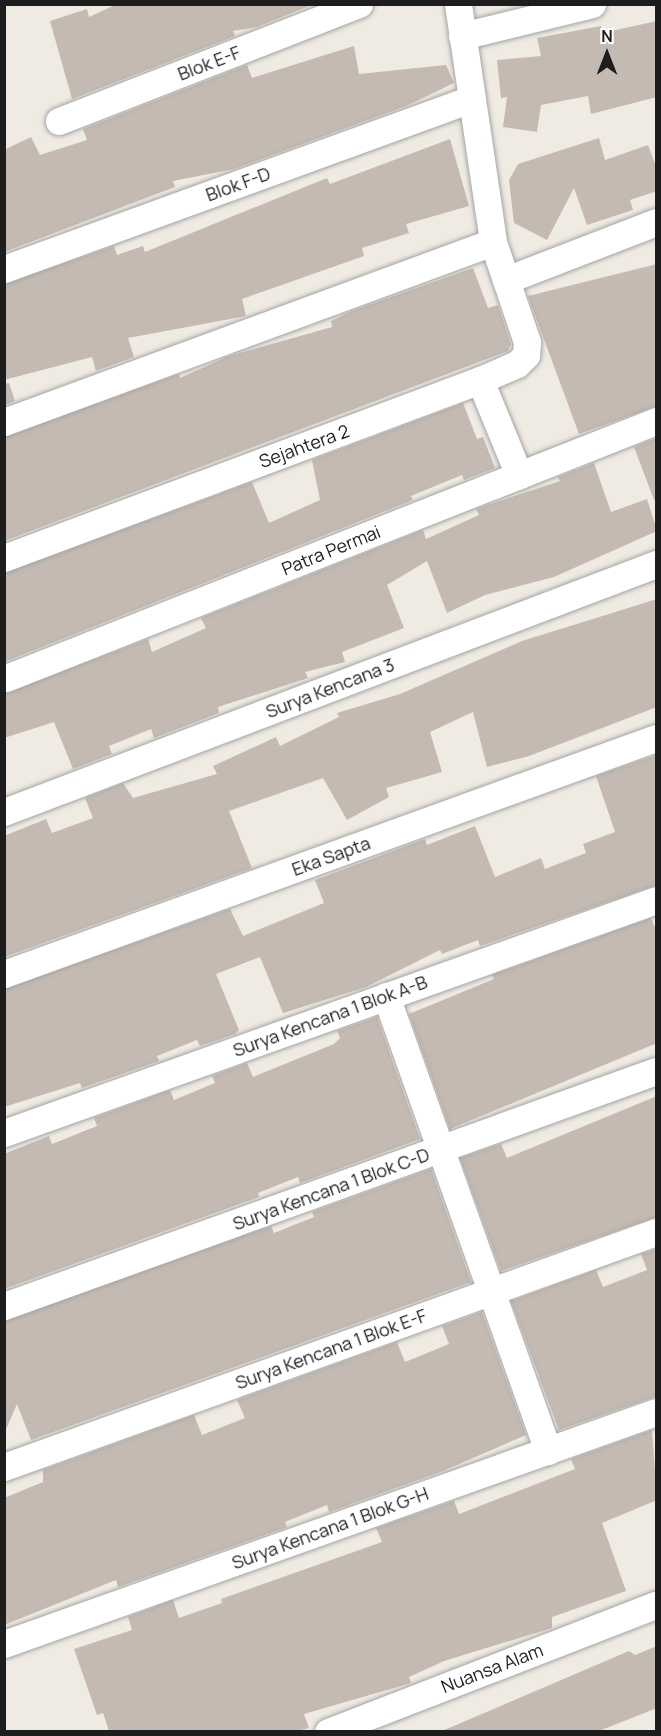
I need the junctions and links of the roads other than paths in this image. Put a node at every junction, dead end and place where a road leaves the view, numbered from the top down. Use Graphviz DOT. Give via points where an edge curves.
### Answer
graph roads {
  1 [pos="359,4"];
  2 [pos="458,4"];
  3 [pos="592,4"];
  4 [pos="462,36"];
  5 [pos="472,99"];
  6 [pos="59,121"];
  7 [pos="657,222"];
  8 [pos="493,242"];
  9 [pos="4,269"];
  10 [pos="506,280"];
  11 [pos="480,380"];
  12 [pos="657,421"];
  13 [pos="4,422"];
  14 [pos="519,475"];
  15 [pos="4,558"];
  16 [pos="657,564"];
  17 [pos="6,678"];
  18 [pos="657,738"];
  19 [pos="4,813"];
  20 [pos="657,900"];
  21 [pos="4,974"];
  22 [pos="386,996"];
  23 [pos="657,1071"];
  24 [pos="4,1133"];
  25 [pos="441,1149"];
  26 [pos="657,1232"];
  27 [pos="491,1292"];
  28 [pos="4,1306"];
  29 [pos="657,1412"];
  30 [pos="548,1451"];
  31 [pos="4,1467"];
  32 [pos="657,1605"];
  33 [pos="4,1644"];
  34 [pos="328,1731"];
  1 -- 6 [label="street, Blok E-F"];
  2 -- 4 [label="street, Sejahtera 2"];
  3 -- 4 [label="street"];
  4 -- 5 [label="street, Sejahtera 2"];
  5 -- 8 [label="street, Sejahtera 2"];
  5 -- 9 [label="street, Blok F-D"];
  7 -- 10 [label="street"];
  8 -- 10 [label="street, Sejahtera 2"];
  8 -- 13 [label="street"];
  10 -- 11 [label="street, Sejahtera 2" via="527,342 526,355 517,364"];
  11 -- 14 [label="street"];
  11 -- 15 [label="street, Sejahtera 2"];
  12 -- 14 [label="street, Patra Permai"];
  14 -- 17 [label="street, Patra Permai"];
  16 -- 19 [label="street, Surya Kencana 3"];
  18 -- 21 [label="street, Eka Sapta"];
  20 -- 22 [label="street, Surya Kencana 1 Blok A-B"];
  22 -- 24 [label="street, Surya Kencana 1 Blok A-B"];
  22 -- 25 [label="street"];
  23 -- 25 [label="street, Surya Kencana 1 Blok C-D"];
  25 -- 27 [label="street"];
  25 -- 28 [label="street, Surya Kencana 1 Blok C-D"];
  26 -- 27 [label="street, Surya Kencana 1 Blok E-F"];
  27 -- 30 [label="street"];
  27 -- 31 [label="street, Surya Kencana 1 Blok E-F"];
  29 -- 30 [label="street, Surya Kencana 1 Blok G-H"];
  30 -- 33 [label="street, Surya Kencana 1 Blok G-H"];
  32 -- 34 [label="street, Nuansa Alam"];
}
